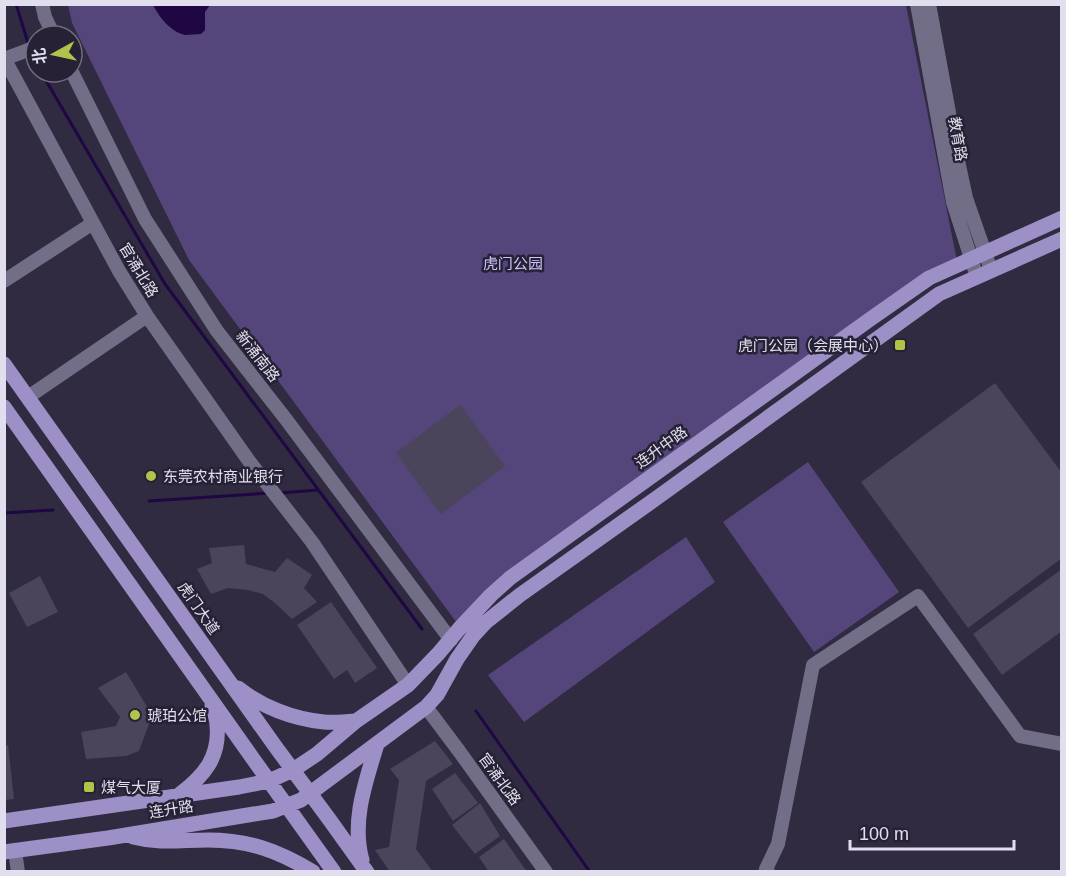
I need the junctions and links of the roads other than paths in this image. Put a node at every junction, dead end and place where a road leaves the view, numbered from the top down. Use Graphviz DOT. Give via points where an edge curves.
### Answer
graph roads {
  1 [pos="42,4"];
  2 [pos="917,4"];
  3 [pos="929,4"];
  4 [pos="49,24"];
  5 [pos="24,52"];
  6 [pos="8,58"];
  7 [pos="78,84"];
  8 [pos="1062,218"];
  9 [pos="93,223"];
  10 [pos="1062,239"];
  11 [pos="978,256"];
  12 [pos="984,273"];
  13 [pos="4,281"];
  14 [pos="147,316"];
  15 [pos="4,364"];
  16 [pos="28,397"];
  17 [pos="4,406"];
  18 [pos="451,640"];
  19 [pos="225,677"];
  20 [pos="408,686"];
  21 [pos="210,698"];
  22 [pos="426,707"];
  23 [pos="356,722"];
  24 [pos="377,744"];
  25 [pos="1062,744"];
  26 [pos="316,754"];
  27 [pos="293,770"];
  28 [pos="269,781"];
  29 [pos="311,794"];
  30 [pos="178,796"];
  31 [pos="287,806"];
  32 [pos="4,821"];
  33 [pos="124,835"];
  34 [pos="10,852"];
  35 [pos="366,870"];
  36 [pos="766,871"];
  37 [pos="18,872"];
  38 [pos="314,872"];
  39 [pos="334,872"];
  40 [pos="546,872"];
  1 -- 4 [label="street"];
  2 -- 11 [label="street, 教育路" via="953,202"];
  3 -- 11 [label="street, 教育路"];
  5 -- 6 [label="street"];
  6 -- 9 [label="street, 官涌北路"];
  7 -- 18 [label="street, 新涌南路" via="145,219 217,331"];
  8 -- 11 [label="main road, 连升中路"];
  9 -- 13 [label="street"];
  9 -- 14 [label="street, 官涌北路"];
  10 -- 12 [label="main road"];
  11 -- 12 [label="street, 教育路"];
  11 -- 18 [label="main road, 连升中路" via="909,291 510,578"];
  12 -- 22 [label="main road" via="939,294 520,595 473,636"];
  14 -- 16 [label="street"];
  14 -- 20 [label="street, 官涌北路" via="312,542"];
  15 -- 16 [label="main road, 虎门大道"];
  16 -- 19 [label="main road, 虎门大道"];
  17 -- 21 [label="main road"];
  18 -- 20 [label="main road, 连升中路"];
  19 -- 23 [label="main road" via="247,695 297,717"];
  19 -- 27 [label="main road, 虎门大道"];
  20 -- 23 [label="main road, 连升中路"];
  21 -- 28 [label="main road"];
  21 -- 30 [label="main road" via="218,724 210,764"];
  22 -- 24 [label="main road"];
  22 -- 40 [label="street, 官涌北路"];
  23 -- 26 [label="main road, 连升中路"];
  24 -- 29 [label="main road, 连升路"];
  24 -- 35 [label="main road" via="358,817 358,846"];
  25 -- 36 [label="street" via="1020,736 918,596 813,665 778,844"];
  26 -- 27 [label="main road, 连升路"];
  27 -- 28 [label="main road, 连升路"];
  27 -- 29 [label="main road, 虎门大道"];
  28 -- 30 [label="main road, 连升路"];
  28 -- 31 [label="main road"];
  29 -- 31 [label="main road, 连升路"];
  29 -- 35 [label="main road, 虎门大道"];
  30 -- 32 [label="main road, 连升路"];
  31 -- 33 [label="main road, 连升路"];
  31 -- 39 [label="main road"];
  33 -- 34 [label="main road, 连升路"];
  33 -- 38 [label="main road" via="148,841 243,842 291,858"];
  34 -- 37 [label="street"];
}
